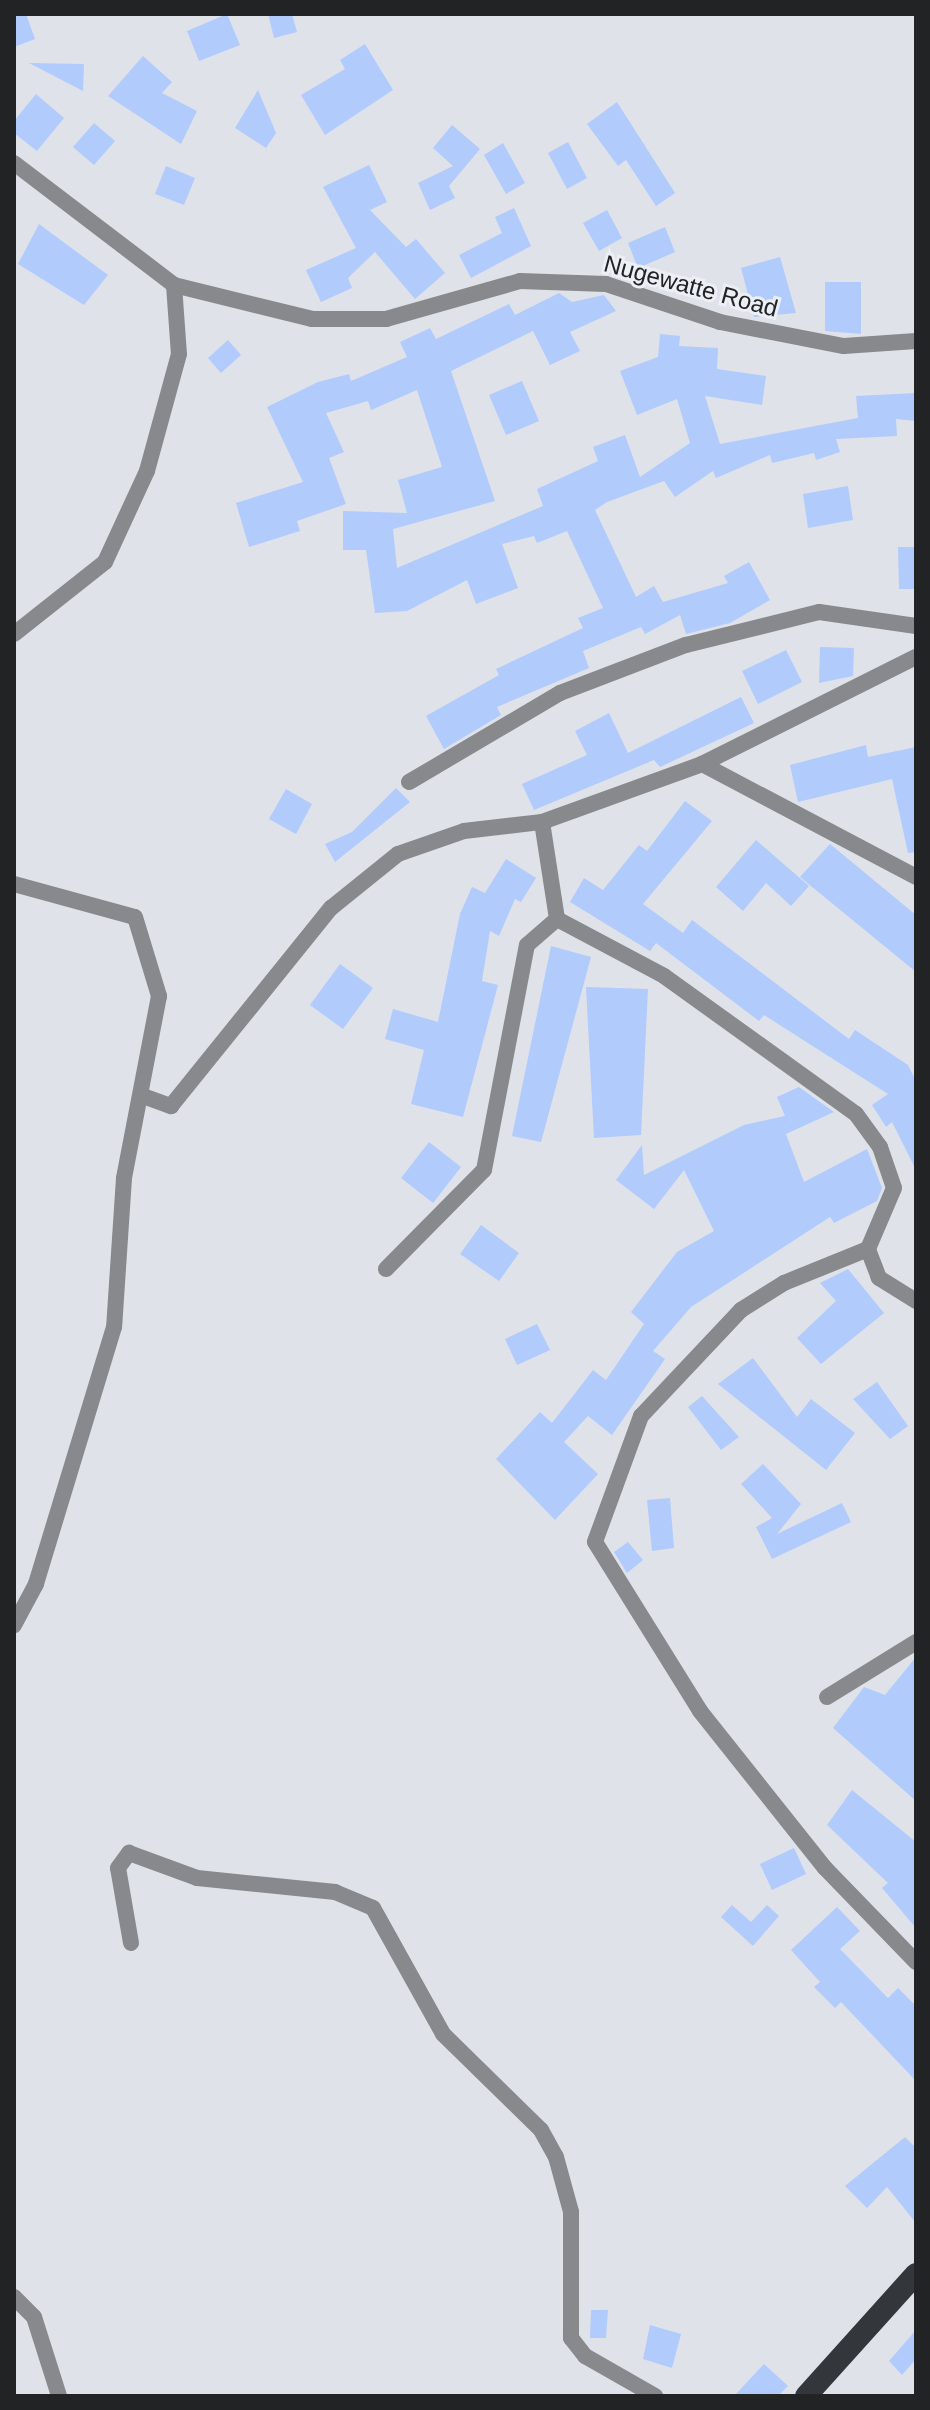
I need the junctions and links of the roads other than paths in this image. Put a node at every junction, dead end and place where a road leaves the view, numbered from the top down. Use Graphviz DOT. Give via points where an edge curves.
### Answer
graph roads {
  1 [pos="14,163"];
  2 [pos="174,285"];
  3 [pos="916,341"];
  4 [pos="916,626"];
  5 [pos="14,634"];
  6 [pos="916,657"];
  7 [pos="702,764"];
  8 [pos="409,782"];
  9 [pos="542,822"];
  10 [pos="916,877"];
  11 [pos="14,884"];
  12 [pos="557,919"];
  13 [pos="143,1096"];
  14 [pos="868,1249"];
  15 [pos="386,1269"];
  16 [pos="916,1301"];
  17 [pos="14,1625"];
  18 [pos="916,1642"];
  19 [pos="827,1697"];
  20 [pos="131,1943"];
  21 [pos="916,1962"];
  22 [pos="916,2274"];
  23 [pos="14,2297"];
  24 [pos="59,2396"];
  25 [pos="655,2396"];
  26 [pos="806,2396"];
  1 -- 2 [label="street"];
  2 -- 3 [label="street, Nugewatte Road" via="312,319 386,319 520,281 606,284 720,322 844,346"];
  2 -- 5 [label="street" via="179,354 147,471 105,562"];
  4 -- 8 [label="street" via="819,612 686,645 560,693"];
  6 -- 7 [label="street"];
  7 -- 9 [label="street"];
  7 -- 10 [label="street"];
  9 -- 12 [label="street"];
  9 -- 13 [label="street" via="464,831 398,854 331,908 171,1106"];
  11 -- 13 [label="street" via="135,917 159,996"];
  12 -- 14 [label="street" via="664,976 856,1114 880,1147 894,1188"];
  12 -- 15 [label="street" via="527,945 484,1170"];
  13 -- 17 [label="street" via="124,1178 114,1327 36,1584"];
  14 -- 16 [label="street" via="879,1278"];
  14 -- 21 [label="street" via="784,1283 741,1310 683,1365 641,1416 595,1542 700,1711 825,1868"];
  18 -- 19 [label="street"];
  20 -- 25 [label="street" via="118,1868 129,1853 197,1878 335,1892 373,1908 443,2034 541,2130 556,2157 571,2212 571,2338 585,2356"];
  22 -- 26 [label="highway"];
  23 -- 24 [label="street" via="34,2317"];
}
